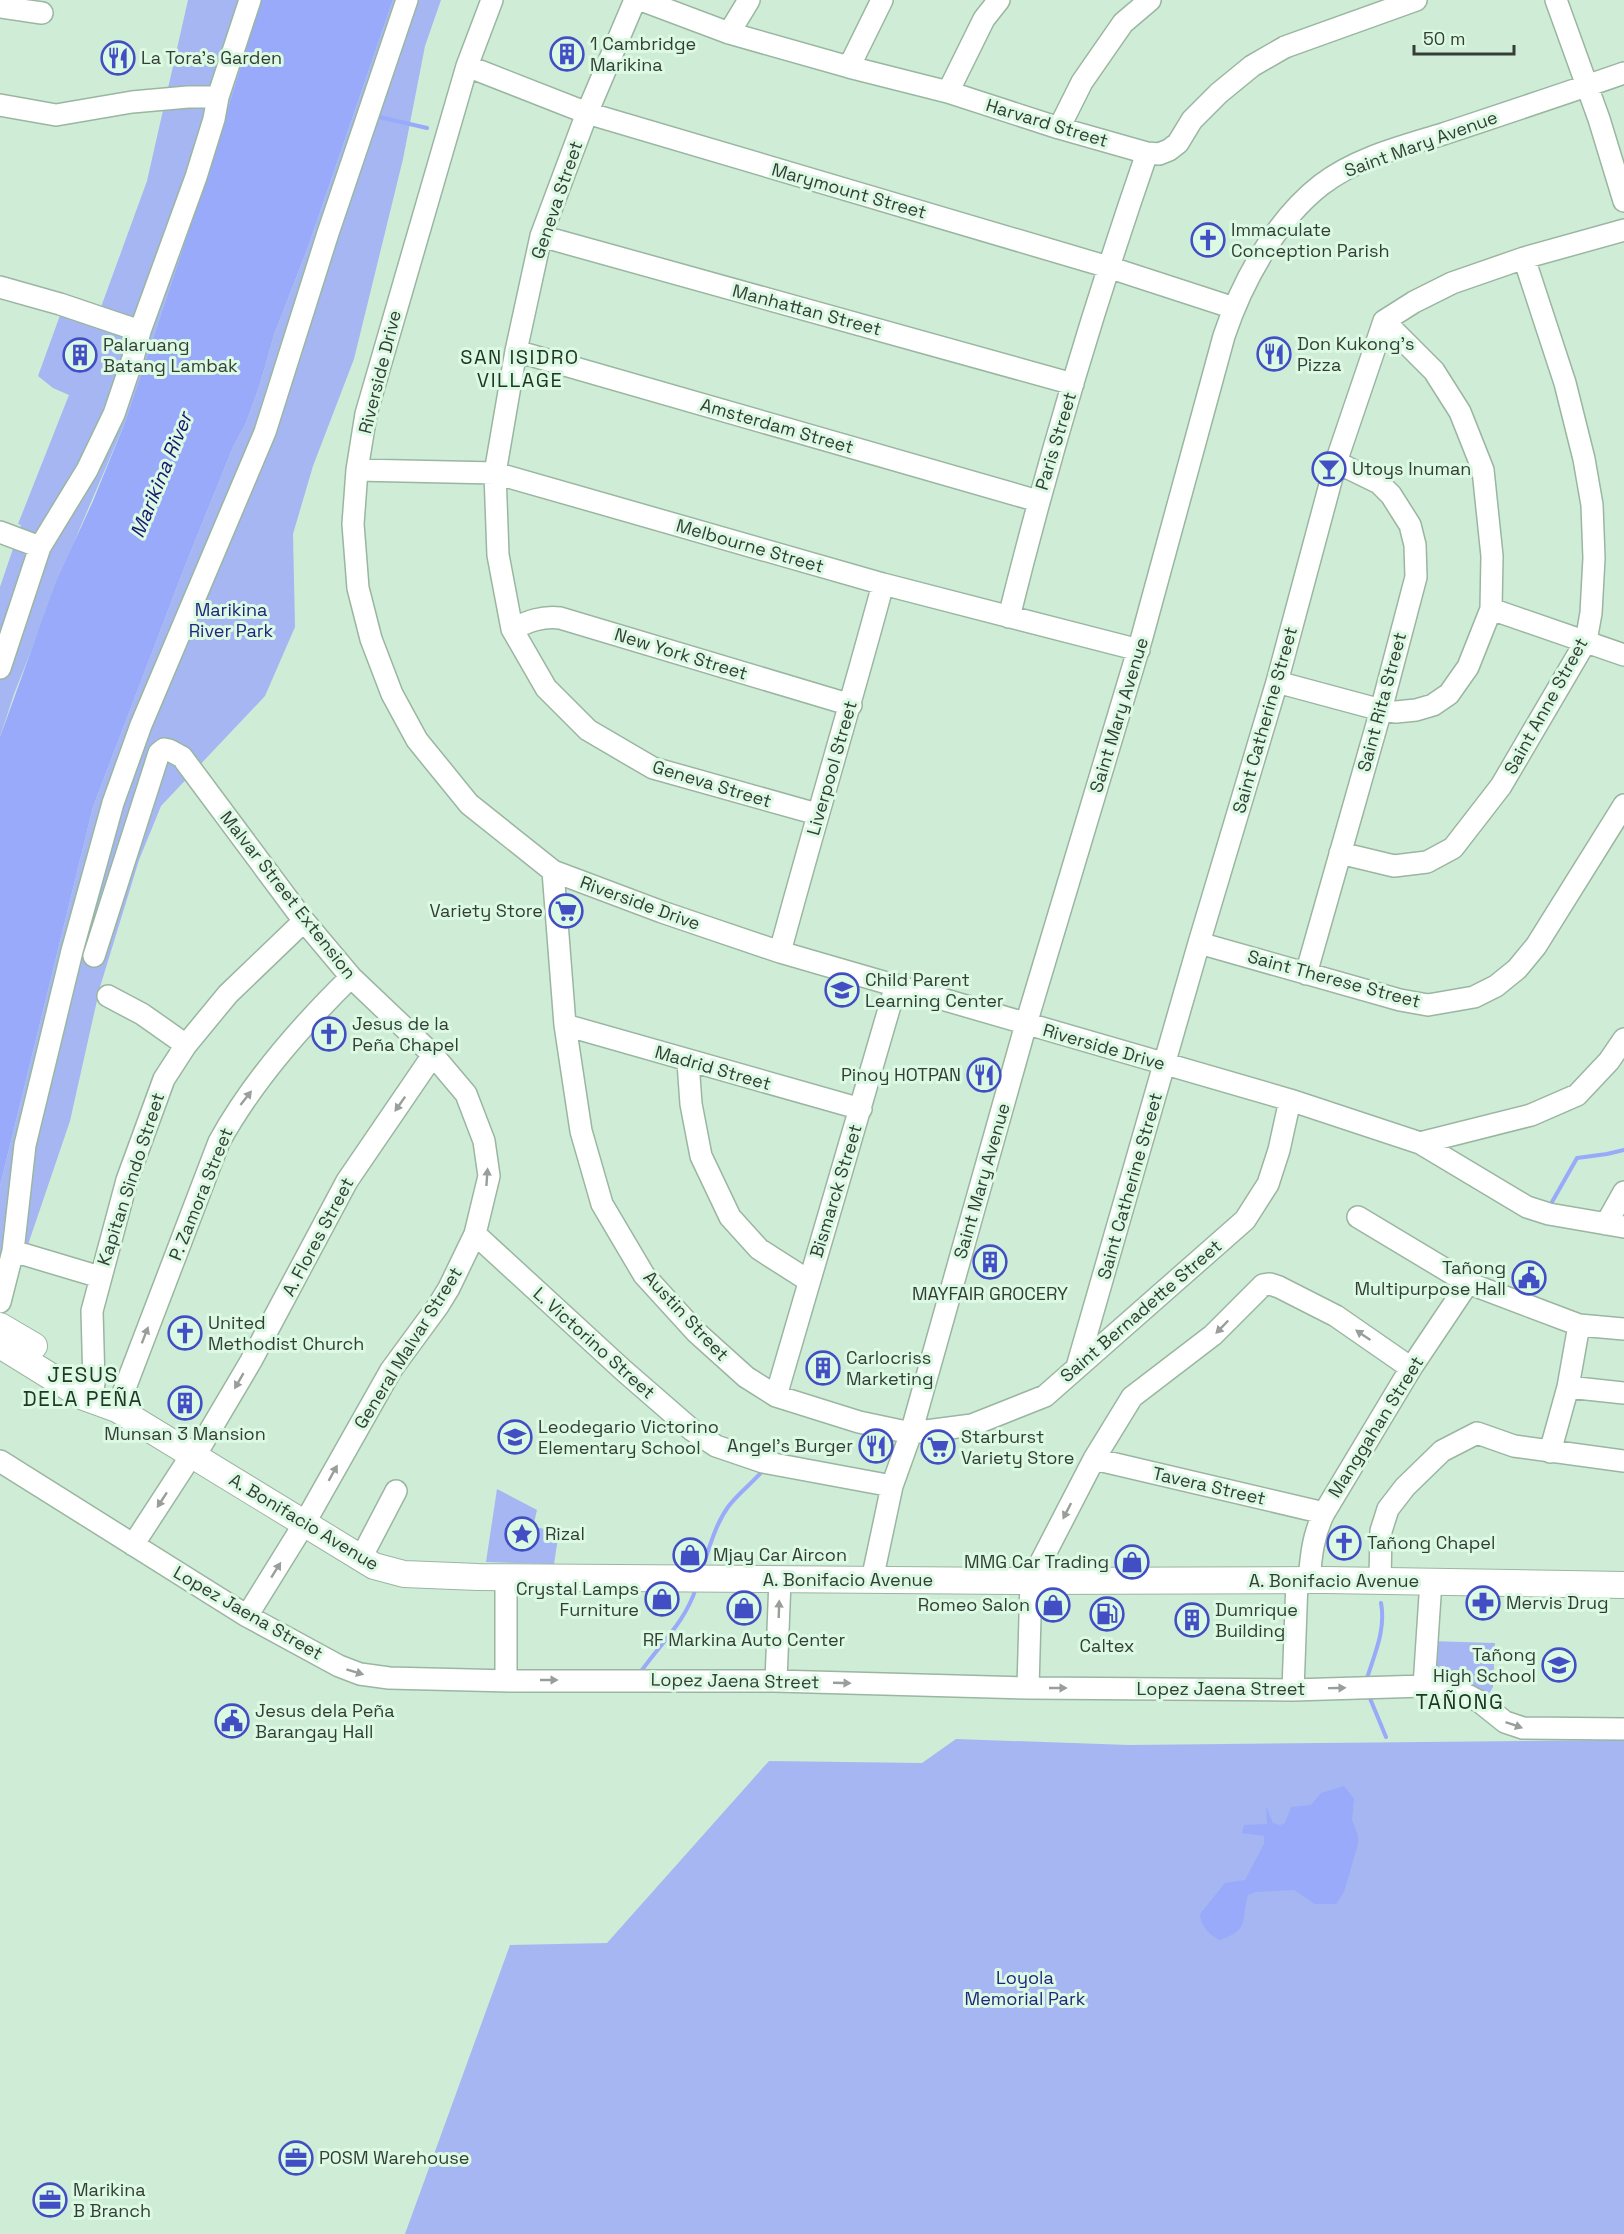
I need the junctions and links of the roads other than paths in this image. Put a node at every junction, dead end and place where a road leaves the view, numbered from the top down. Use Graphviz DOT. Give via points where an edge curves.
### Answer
graph roads {
  1 [pos="250,0"];
  2 [pos="407,0"];
  3 [pos="492,0"];
  4 [pos="635,0"];
  5 [pos="641,0"];
  6 [pos="749,0"];
  7 [pos="882,0"];
  8 [pos="999,0"];
  9 [pos="1150,0"];
  10 [pos="1416,0"];
  11 [pos="1556,0"];
  12 [pos="0,7"];
  13 [pos="42,14"];
  14 [pos="729,33"];
  15 [pos="467,66"];
  16 [pos="849,67"];
  17 [pos="1624,73"];
  18 [pos="1587,86"];
  19 [pos="948,92"];
  20 [pos="218,97"];
  21 [pos="0,105"];
  22 [pos="586,113"];
  23 [pos="1059,128"];
  24 [pos="1148,153"];
  25 [pos="1624,201"];
  26 [pos="1624,230"];
  27 [pos="541,236"];
  28 [pos="1524,258"];
  29 [pos="1108,267"];
  30 [pos="0,287"];
  31 [pos="1234,308"];
  32 [pos="1384,321"];
  33 [pos="140,331"];
  34 [pos="516,351"];
  35 [pos="1073,384"];
  36 [pos="1336,462"];
  37 [pos="357,470"];
  38 [pos="495,473"];
  39 [pos="1038,501"];
  40 [pos="0,532"];
  41 [pos="40,547"];
  42 [pos="883,584"];
  43 [pos="1491,609"];
  44 [pos="1009,617"];
  45 [pos="512,629"];
  46 [pos="1586,641"];
  47 [pos="1139,650"];
  48 [pos="1624,655"];
  49 [pos="0,668"];
  50 [pos="1277,682"];
  51 [pos="851,705"];
  52 [pos="1381,711"];
  53 [pos="1624,805"];
  54 [pos="818,814"];
  55 [pos="1340,853"];
  56 [pos="553,872"];
  57 [pos="304,921"];
  58 [pos="1199,943"];
  59 [pos="780,952"];
  60 [pos="94,957"];
  61 [pos="1306,974"];
  62 [pos="351,977"];
  63 [pos="896,985"];
  64 [pos="108,996"];
  65 [pos="1026,1024"];
  66 [pos="565,1025"];
  67 [pos="1624,1039"];
  68 [pos="186,1045"];
  69 [pos="433,1055"];
  70 [pos="688,1062"];
  71 [pos="1165,1065"];
  72 [pos="1290,1100"];
  73 [pos="861,1109"];
  74 [pos="1420,1143"];
  75 [pos="1624,1192"];
  76 [pos="1358,1217"];
  77 [pos="1615,1226"];
  78 [pos="475,1234"];
  79 [pos="13,1251"];
  80 [pos="100,1277"];
  81 [pos="809,1281"];
  82 [pos="1468,1283"];
  83 [pos="0,1302"];
  84 [pos="1579,1325"];
  85 [pos="0,1326"];
  86 [pos="1624,1329"];
  87 [pos="0,1345"];
  88 [pos="1077,1367"];
  89 [pos="1412,1368"];
  90 [pos="68,1377"];
  91 [pos="94,1383"];
  92 [pos="1568,1387"];
  93 [pos="1624,1393"];
  94 [pos="776,1396"];
  95 [pos="117,1409"];
  96 [pos="911,1433"];
  97 [pos="1550,1452"];
  98 [pos="193,1456"];
  99 [pos="1094,1459"];
  100 [pos="0,1461"];
  101 [pos="1624,1461"];
  102 [pos="892,1486"];
  103 [pos="396,1491"];
  104 [pos="1324,1513"];
  105 [pos="304,1524"];
  106 [pos="133,1545"];
  107 [pos="361,1558"];
  108 [pos="506,1578"];
  109 [pos="780,1580"];
  110 [pos="872,1580"];
  111 [pos="1031,1581"];
  112 [pos="1303,1581"];
  113 [pos="1380,1581"];
  114 [pos="1431,1581"];
  115 [pos="1624,1585"];
  116 [pos="247,1616"];
  117 [pos="506,1681"];
  118 [pos="776,1681"];
  119 [pos="1424,1686"];
  120 [pos="1028,1688"];
  121 [pos="1293,1689"];
  122 [pos="1624,1729"];
  1 -- 20 [label="street"];
  2 -- 79 [label="street" via="265,432 141,725 113,803 25,1145"];
  3 -- 15 [label="street, Riverside Drive"];
  4 -- 22 [label="street, Geneva Street"];
  5 -- 14 [label="street, Harvard Street"];
  6 -- 14 [label="street"];
  7 -- 16 [label="street"];
  8 -- 19 [label="street" via="984,19"];
  9 -- 23 [label="street" via="1122,23 1082,81"];
  10 -- 24 [label="street" via="1285,47 1252,66 1219,93 1169,150"];
  11 -- 18 [label="street"];
  12 -- 13 [label="street"];
  14 -- 16 [label="street, Harvard Street"];
  15 -- 22 [label="street, Marymount Street"];
  15 -- 37 [label="street, Riverside Drive" via="366,414"];
  16 -- 19 [label="street, Harvard Street"];
  17 -- 18 [label="street, Saint Mary Avenue"];
  18 -- 25 [label="street"];
  18 -- 31 [label="street, Saint Mary Avenue" via="1387,152 1336,175 1290,216 1260,258"];
  19 -- 23 [label="street, Harvard Street"];
  20 -- 21 [label="street" via="132,102 56,115"];
  20 -- 33 [label="street" via="196,177"];
  22 -- 27 [label="street, Geneva Street"];
  22 -- 29 [label="street, Marymount Street"];
  23 -- 24 [label="street, Harvard Street"];
  24 -- 29 [label="street, Paris Street"];
  26 -- 28 [label="street"];
  27 -- 34 [label="street, Geneva Street"];
  27 -- 35 [label="street, Manhattan Street"];
  28 -- 32 [label="street" via="1452,283"];
  28 -- 46 [label="street, Saint Anne Street" via="1565,383 1592,505 1592,613"];
  29 -- 31 [label="street, Marymount Street"];
  29 -- 35 [label="street, Paris Street"];
  30 -- 33 [label="street"];
  31 -- 47 [label="street, Saint Mary Avenue"];
  32 -- 36 [label="street, Saint Catherine Street"];
  32 -- 43 [label="street" via="1434,371 1460,412 1483,470 1492,556"];
  33 -- 41 [label="street" via="110,424"];
  34 -- 38 [label="street, Geneva Street"];
  34 -- 39 [label="street, Amsterdam Street"];
  35 -- 39 [label="street, Paris Street"];
  36 -- 50 [label="street, Saint Catherine Street"];
  36 -- 52 [label="street, Saint Rita Street" via="1379,483 1391,495 1410,525 1415,545 1416,577"];
  37 -- 38 [label="street, Melbourne Street"];
  37 -- 56 [label="street, Riverside Drive" via="353,524 358,588 371,639 392,694 417,740 468,804"];
  38 -- 42 [label="street, Melbourne Street"];
  38 -- 45 [label="street, Geneva Street" via="498,555"];
  39 -- 44 [label="street, Paris Street"];
  40 -- 41 [label="street"];
  41 -- 49 [label="street"];
  42 -- 44 [label="street, Melbourne Street"];
  42 -- 51 [label="street, Liverpool Street"];
  43 -- 46 [label="street"];
  43 -- 52 [label="street" via="1468,667 1449,694 1416,711"];
  44 -- 47 [label="street, Melbourne Street"];
  45 -- 51 [label="street, New York Street" via="531,620 560,618"];
  45 -- 54 [label="street, Geneva Street" via="546,688 588,730 653,768"];
  46 -- 48 [label="street"];
  46 -- 55 [label="street, Saint Anne Street" via="1501,786 1453,848 1427,862 1394,866"];
  47 -- 65 [label="street, Saint Mary Avenue"];
  50 -- 52 [label="street"];
  50 -- 58 [label="street, Saint Catherine Street"];
  51 -- 54 [label="street, Liverpool Street"];
  52 -- 55 [label="street, Saint Rita Street"];
  53 -- 61 [label="street, Saint Therese Street" via="1536,946 1496,986 1474,997 1428,1005"];
  54 -- 59 [label="street, Liverpool Street"];
  55 -- 61 [label="street, Saint Rita Street"];
  56 -- 59 [label="street, Riverside Drive"];
  56 -- 66 [label="street, Austin Street"];
  57 -- 60 [label="street, Malvar Street Extension" via="182,757 164,750 159,753"];
  57 -- 62 [label="street, Malvar Street Extension"];
  57 -- 68 [label="street, Kapitan Sindo Street" via="228,994"];
  58 -- 61 [label="street, Saint Therese Street"];
  58 -- 71 [label="street, Saint Catherine Street"];
  59 -- 63 [label="street, Riverside Drive"];
  62 -- 69 [label="street, Malvar Street Extension"];
  95 -- 62 [label="street, P. Zamora Street, one-way" via="219,1142 236,1111 307,1020"];
  63 -- 65 [label="street, Riverside Drive"];
  63 -- 73 [label="street, Bismarck Street"];
  64 -- 68 [label="street"];
  65 -- 71 [label="street, Riverside Drive"];
  65 -- 96 [label="street, Saint Mary Avenue"];
  66 -- 70 [label="street, Madrid Street"];
  66 -- 94 [label="street, Austin Street" via="581,1131 602,1204 644,1275 696,1332 746,1377"];
  67 -- 74 [label="street" via="1577,1095 1531,1115"];
  68 -- 80 [label="street, Kapitan Sindo Street" via="164,1079 151,1112"];
  78 -- 69 [label="street, Malvar Street Extension, one-way" via="489,1176 484,1141 466,1094"];
  69 -- 98 [label="street, A. Flores Street, one-way" via="347,1181 251,1361"];
  70 -- 73 [label="street, Madrid Street"];
  70 -- 81 [label="street" via="701,1156 730,1216 759,1249"];
  71 -- 72 [label="street, Riverside Drive"];
  71 -- 88 [label="street, Saint Catherine Street"];
  72 -- 74 [label="street, Riverside Drive"];
  72 -- 88 [label="street, Saint Bernadette Street" via="1268,1184 1245,1220"];
  73 -- 81 [label="street, Bismarck Street"];
  74 -- 77 [label="street, Riverside Drive" via="1527,1207"];
  75 -- 77 [label="street"];
  76 -- 82 [label="street"];
  78 -- 102 [label="street, L. Victorino Street" via="623,1371 716,1446 763,1462"];
  105 -- 78 [label="street, General Malvar Street, one-way" via="390,1370 449,1288"];
  79 -- 80 [label="street"];
  79 -- 83 [label="street"];
  80 -- 91 [label="street, Kapitan Sindo Street" via="92,1311"];
  81 -- 94 [label="street, Bismarck Street"];
  82 -- 84 [label="street"];
  82 -- 89 [label="street, Manggahan Street"];
  84 -- 86 [label="street"];
  84 -- 92 [label="street"];
  85 -- 90 [label="main road, A. Bonifacio Avenue"];
  87 -- 90 [label="main road, A. Bonifacio Avenue"];
  88 -- 96 [label="street, Saint Bernadette Street" via="1045,1396 972,1425"];
  89 -- 99 [label="street, one-way" via="1336,1316 1279,1287 1263,1285 1214,1335 1132,1397"];
  89 -- 104 [label="street, Manggahan Street"];
  90 -- 91 [label="main road, A. Bonifacio Avenue"];
  90 -- 95 [label="main road, A. Bonifacio Avenue" via="84,1397"];
  91 -- 95 [label="main road, A. Bonifacio Avenue"];
  92 -- 93 [label="street"];
  92 -- 97 [label="street"];
  94 -- 96 [label="street, Austin Street" via="859,1422"];
  95 -- 98 [label="main road, A. Bonifacio Avenue"];
  96 -- 102 [label="street, Saint Mary Avenue"];
  97 -- 101 [label="street"];
  97 -- 113 [label="street" via="1514,1446 1477,1433 1442,1451 1388,1509 1381,1531"];
  98 -- 105 [label="main road, A. Bonifacio Avenue"];
  98 -- 106 [label="street, A. Flores Street, one-way"];
  99 -- 104 [label="street, Tavera Street"];
  99 -- 111 [label="street, one-way"];
  100 -- 106 [label="street, Lopez Jaena Street"];
  102 -- 110 [label="street, Saint Mary Avenue"];
  103 -- 107 [label="street"];
  104 -- 112 [label="street, Manggahan Street"];
  105 -- 107 [label="main road, A. Bonifacio Avenue"];
  116 -- 105 [label="street, General Malvar Street, one-way"];
  106 -- 116 [label="street, Lopez Jaena Street"];
  107 -- 108 [label="main road, A. Bonifacio Avenue" via="404,1574"];
  108 -- 109 [label="main road, A. Bonifacio Avenue"];
  108 -- 117 [label="street"];
  109 -- 110 [label="main road, A. Bonifacio Avenue"];
  118 -- 109 [label="street, one-way"];
  110 -- 111 [label="main road, A. Bonifacio Avenue"];
  111 -- 112 [label="main road, A. Bonifacio Avenue"];
  111 -- 120 [label="street"];
  112 -- 113 [label="main road, A. Bonifacio Avenue"];
  112 -- 121 [label="street, Manggahan Street"];
  113 -- 114 [label="main road, A. Bonifacio Avenue"];
  114 -- 115 [label="main road, A. Bonifacio Avenue"];
  114 -- 119 [label="street"];
  116 -- 117 [label="street, Lopez Jaena Street, one-way" via="360,1674"];
  117 -- 118 [label="street, Lopez Jaena Street, one-way"];
  118 -- 120 [label="street, Lopez Jaena Street, one-way"];
  121 -- 119 [label="street, Lopez Jaena Street, one-way"];
  119 -- 122 [label="street, Lopez Jaena Street, one-way" via="1454,1690 1480,1702 1505,1722 1523,1728"];
  120 -- 121 [label="street, Lopez Jaena Street, one-way"];
}
